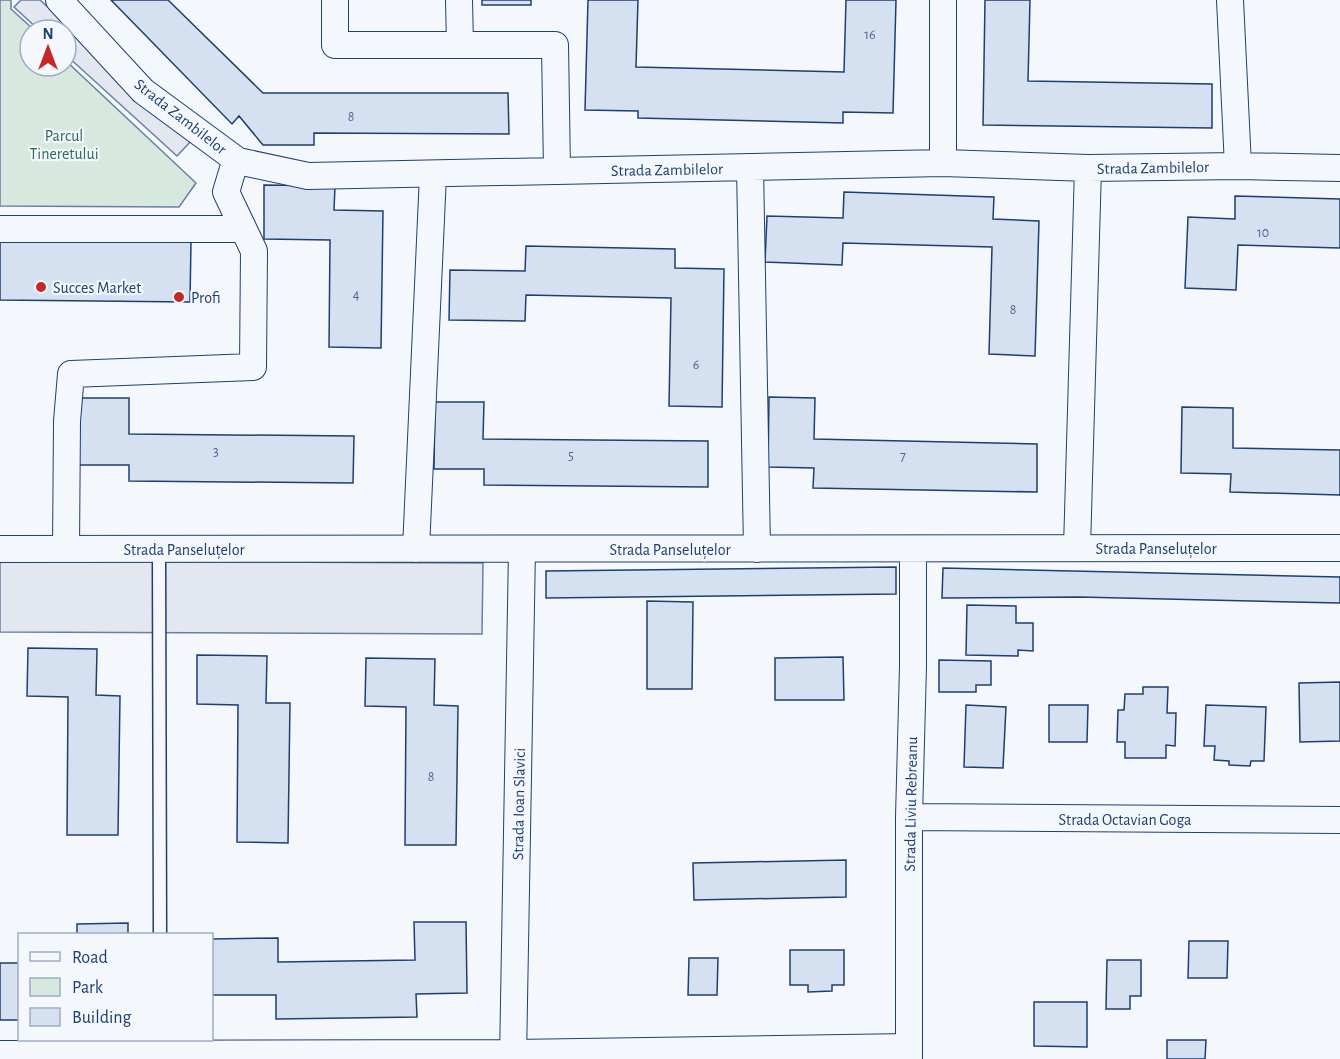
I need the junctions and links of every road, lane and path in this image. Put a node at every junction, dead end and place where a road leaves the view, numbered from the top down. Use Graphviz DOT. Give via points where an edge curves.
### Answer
graph roads {
  1 [pos="59,0"];
  2 [pos="335,0"];
  3 [pos="459,0"];
  4 [pos="943,0"];
  5 [pos="1230,0"];
  6 [pos="460,45"];
  7 [pos="238,161"];
  8 [pos="943,163"];
  9 [pos="1238,166"];
  10 [pos="750,167"];
  11 [pos="1088,168"];
  12 [pos="1340,168"];
  13 [pos="557,171"];
  14 [pos="434,175"];
  15 [pos="0,229"];
  16 [pos="243,229"];
  17 [pos="1077,548"];
  18 [pos="1340,548"];
  19 [pos="0,549"];
  20 [pos="66,549"];
  21 [pos="159,549"];
  22 [pos="416,549"];
  23 [pos="522,549"];
  24 [pos="757,549"];
  25 [pos="913,549"];
  26 [pos="909,817"];
  27 [pos="1340,820"];
  28 [pos="160,933"];
  29 [pos="160,1046"];
  30 [pos="909,1053"];
  31 [pos="0,1054"];
  32 [pos="513,1056"];
  1 -- 7 [label="street, Strada Zambilelor" via="143,90"];
  2 -- 6 [label="street" via="335,45"];
  3 -- 6 [label="street"];
  4 -- 8 [label="street"];
  5 -- 9 [label="street"];
  6 -- 13 [label="street" via="555,45"];
  7 -- 14 [label="street, Strada Zambilelor" via="308,176"];
  7 -- 16 [label="street" via="226,192"];
  8 -- 10 [label="street, Strada Zambilelor"];
  8 -- 11 [label="street, Strada Zambilelor"];
  9 -- 11 [label="street, Strada Zambilelor"];
  9 -- 12 [label="street, Strada Zambilelor"];
  10 -- 13 [label="street, Strada Zambilelor"];
  10 -- 24 [label="street"];
  11 -- 17 [label="street"];
  13 -- 14 [label="street, Strada Zambilelor"];
  14 -- 22 [label="street"];
  15 -- 16 [label="street"];
  16 -- 20 [label="street" via="254,251 253,367 71,374"];
  17 -- 18 [label="street, Strada Panseluțelor"];
  17 -- 25 [label="street, Strada Panseluțelor"];
  19 -- 20 [label="street, Strada Panseluțelor"];
  20 -- 21 [label="street, Strada Panseluțelor"];
  21 -- 22 [label="street, Strada Panseluțelor"];
  21 -- 28 [label="lane"];
  22 -- 23 [label="street, Strada Panseluțelor"];
  23 -- 24 [label="street, Strada Panseluțelor"];
  23 -- 32 [label="street, Strada Ioan Slavici"];
  24 -- 25 [label="street, Strada Panseluțelor"];
  25 -- 26 [label="street, Strada Liviu Rebreanu"];
  26 -- 27 [label="street, Strada Octavian Goga"];
  26 -- 30 [label="street, Strada Liviu Rebreanu"];
  29 -- 31 [label="street"];
  29 -- 32 [label="street"];
  30 -- 32 [label="street"];
}
